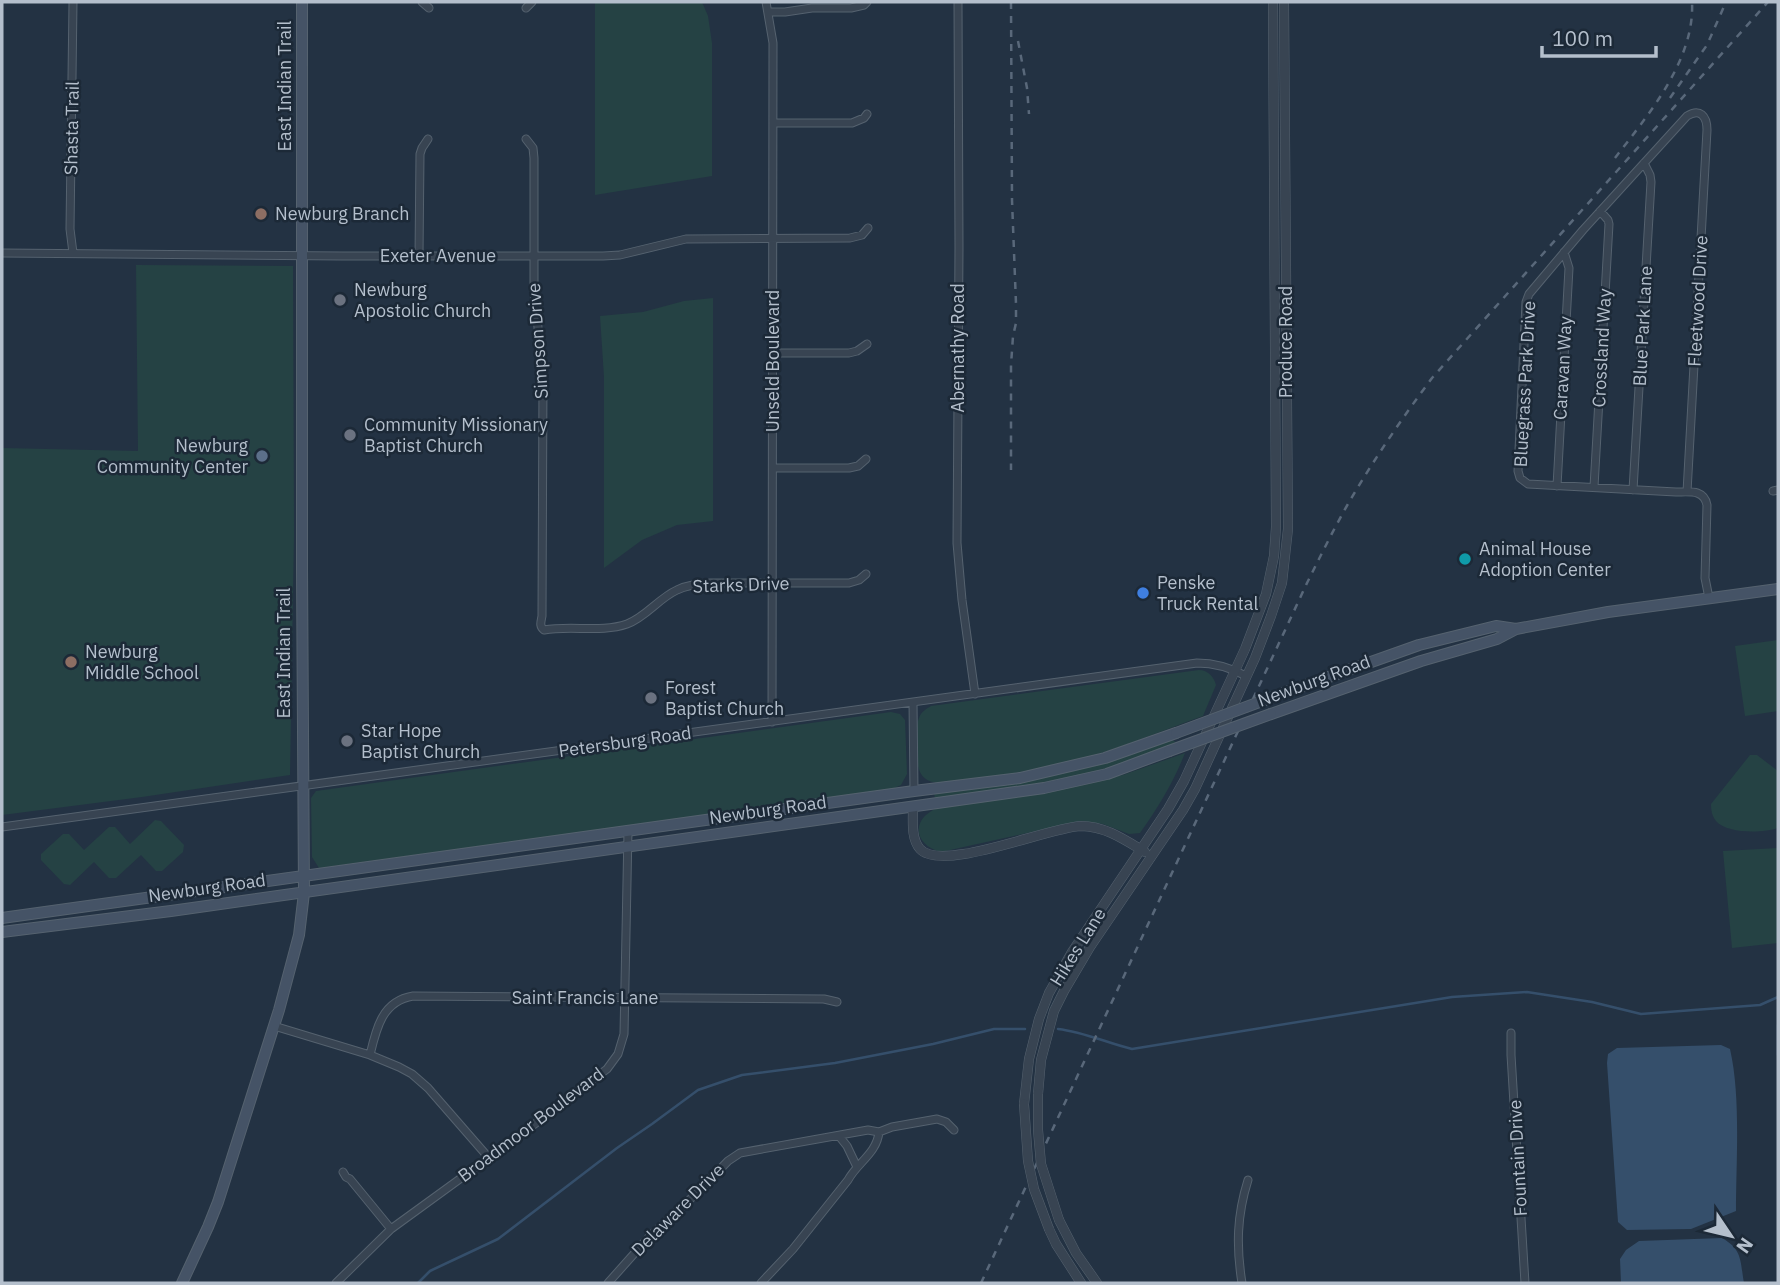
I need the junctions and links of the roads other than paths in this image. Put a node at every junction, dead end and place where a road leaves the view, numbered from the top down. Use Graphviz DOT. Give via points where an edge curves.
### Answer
graph roads {
  1 [pos="73,2"];
  2 [pos="302,2"];
  3 [pos="422,2"];
  4 [pos="532,2"];
  5 [pos="766,2"];
  6 [pos="867,2"];
  7 [pos="958,2"];
  8 [pos="1273,2"];
  9 [pos="1283,2"];
  10 [pos="429,8"];
  11 [pos="526,9"];
  12 [pos="769,12"];
  13 [pos="1699,113"];
  14 [pos="867,114"];
  15 [pos="773,123"];
  16 [pos="428,139"];
  17 [pos="526,139"];
  18 [pos="1644,163"];
  19 [pos="1601,211"];
  20 [pos="868,228"];
  21 [pos="773,238"];
  22 [pos="1564,252"];
  23 [pos="2,253"];
  24 [pos="73,253"];
  25 [pos="302,256"];
  26 [pos="419,256"];
  27 [pos="534,256"];
  28 [pos="867,344"];
  29 [pos="773,353"];
  30 [pos="866,459"];
  31 [pos="773,468"];
  32 [pos="1557,486"];
  33 [pos="1594,487"];
  34 [pos="1633,489"];
  35 [pos="1687,492"];
  36 [pos="866,574"];
  37 [pos="772,583"];
  38 [pos="1778,589"];
  39 [pos="1709,598"];
  40 [pos="542,628"];
  41 [pos="1516,629"];
  42 [pos="1236,670"];
  43 [pos="1246,676"];
  44 [pos="975,694"];
  45 [pos="913,702"];
  46 [pos="772,722"];
  47 [pos="302,786"];
  48 [pos="914,791"];
  49 [pos="913,808"];
  50 [pos="2,827"];
  51 [pos="628,831"];
  52 [pos="628,846"];
  53 [pos="1142,849"];
  54 [pos="1153,856"];
  55 [pos="305,876"];
  56 [pos="304,893"];
  57 [pos="2,918"];
  58 [pos="2,932"];
  59 [pos="624,998"];
  60 [pos="837,1002"];
  61 [pos="274,1026"];
  62 [pos="1511,1033"];
  63 [pos="370,1055"];
  64 [pos="954,1130"];
  65 [pos="879,1132"];
  66 [pos="839,1136"];
  67 [pos="489,1158"];
  68 [pos="857,1167"];
  69 [pos="343,1172"];
  70 [pos="1248,1180"];
  71 [pos="391,1229"];
  72 [pos="182,1283"];
  73 [pos="336,1283"];
  74 [pos="608,1283"];
  75 [pos="761,1283"];
  76 [pos="1082,1283"];
  77 [pos="1097,1283"];
  78 [pos="1242,1283"];
  79 [pos="1525,1283"];
  1 -- 24 [label="street, Shasta Trail"];
  2 -- 25 [label="main road, East Indian Trail"];
  3 -- 10 [label="street"];
  4 -- 11 [label="street"];
  5 -- 12 [label="street, Unseld Boulevard"];
  6 -- 12 [label="street" via="851,8"];
  7 -- 44 [label="street, Abernathy Road" via="957,543"];
  8 -- 42 [label="street, Produce Road" via="1276,527 1262,607"];
  9 -- 43 [label="street, Produce Road" via="1286,554 1282,583"];
  12 -- 15 [label="street, Unseld Boulevard"];
  13 -- 18 [label="street, Bluegrass Park Drive" via="1687,116"];
  13 -- 35 [label="street, Fleetwood Drive" via="1706,119 1707,130"];
  14 -- 15 [label="street" via="852,123"];
  15 -- 21 [label="street, Unseld Boulevard"];
  16 -- 26 [label="street" via="419,154"];
  17 -- 27 [label="street, Simpson Drive" via="534,158"];
  18 -- 19 [label="street, Bluegrass Park Drive"];
  18 -- 34 [label="street, Blue Park Lane" via="1651,182"];
  19 -- 22 [label="street, Bluegrass Park Drive"];
  19 -- 33 [label="street, Crossland Way" via="1609,224"];
  20 -- 21 [label="street, Exeter Avenue" via="850,238"];
  21 -- 27 [label="street, Exeter Avenue" via="686,239 620,255"];
  21 -- 29 [label="street, Unseld Boulevard"];
  22 -- 32 [label="street, Caravan Way" via="1569,268"];
  22 -- 32 [label="street, Bluegrass Park Drive" via="1527,297 1518,471 1528,484"];
  23 -- 24 [label="street, Exeter Avenue"];
  24 -- 25 [label="street, Exeter Avenue"];
  25 -- 26 [label="street, Exeter Avenue"];
  25 -- 47 [label="main road, East Indian Trail"];
  26 -- 27 [label="street, Exeter Avenue"];
  27 -- 40 [label="street, Simpson Drive" via="543,377"];
  28 -- 29 [label="street" via="849,353"];
  29 -- 31 [label="street, Unseld Boulevard"];
  30 -- 31 [label="street" via="849,468"];
  31 -- 37 [label="street, Unseld Boulevard"];
  32 -- 33 [label="street, Bluegrass Park Drive"];
  33 -- 34 [label="street, Bluegrass Park Drive"];
  34 -- 35 [label="street, Bluegrass Park Drive"];
  35 -- 39 [label="street" via="1699,493 1706,500"];
  36 -- 37 [label="street, Starks Drive" via="849,583"];
  37 -- 40 [label="street, Starks Drive" via="693,584 624,625"];
  37 -- 46 [label="street, Unseld Boulevard"];
  38 -- 39 [label="main road, Newburg Road"];
  39 -- 41 [label="main road, Newburg Road"];
  41 -- 48 [label="main road, Newburg Road, bridge" via="1496,626 1374,660 1105,758 1020,778"];
  41 -- 49 [label="main road, Newburg Road, bridge" via="1107,774"];
  42 -- 43 [label="street, Petersburg Road"];
  42 -- 44 [label="street, Petersburg Road" via="1197,663"];
  42 -- 53 [label="street, Hikes Lane" via="1184,781"];
  43 -- 54 [label="street, Hikes Lane" via="1195,789"];
  44 -- 45 [label="street, Petersburg Road"];
  45 -- 46 [label="street, Petersburg Road"];
  45 -- 48 [label="street"];
  46 -- 47 [label="street, Petersburg Road"];
  47 -- 50 [label="street, Petersburg Road"];
  47 -- 55 [label="main road, East Indian Trail"];
  48 -- 51 [label="main road, Newburg Road"];
  49 -- 52 [label="main road, Newburg Road"];
  49 -- 53 [label="street" via="916,844 930,855 960,855 1077,826 1103,829"];
  51 -- 52 [label="street, Broadmoor Boulevard"];
  51 -- 55 [label="main road, Newburg Road"];
  52 -- 56 [label="main road, Newburg Road"];
  52 -- 59 [label="street, Broadmoor Boulevard"];
  53 -- 54 [label="street"];
  53 -- 76 [label="street, Hikes Lane, bridge" via="1049,993 1029,1059 1024,1104 1034,1189 1056,1244"];
  54 -- 77 [label="street, Hikes Lane, bridge" via="1064,991 1041,1060 1041,1164 1059,1220"];
  55 -- 56 [label="main road, East Indian Trail"];
  55 -- 57 [label="main road, Newburg Road"];
  56 -- 58 [label="main road, Newburg Road"];
  56 -- 61 [label="main road, East Indian Trail" via="299,935"];
  59 -- 60 [label="street, Saint Francis Lane"];
  59 -- 63 [label="street, Saint Francis Lane" via="407,997 383,1014"];
  59 -- 67 [label="street, Broadmoor Boulevard" via="624,1034 614,1062"];
  61 -- 63 [label="street"];
  61 -- 72 [label="main road, East Indian Trail" via="218,1202"];
  62 -- 79 [label="street, Fountain Drive"];
  63 -- 67 [label="street" via="421,1081"];
  64 -- 65 [label="street, Delaware Drive" via="937,1119"];
  65 -- 66 [label="street, Delaware Drive"];
  65 -- 68 [label="street" via="878,1142"];
  66 -- 68 [label="street"];
  66 -- 74 [label="street, Delaware Drive" via="732,1158"];
  67 -- 71 [label="street, Broadmoor Boulevard"];
  68 -- 75 [label="street" via="810,1230"];
  69 -- 71 [label="street"];
  70 -- 78 [label="street" via="1239,1219"];
  71 -- 73 [label="street, Broadmoor Boulevard"];
}
